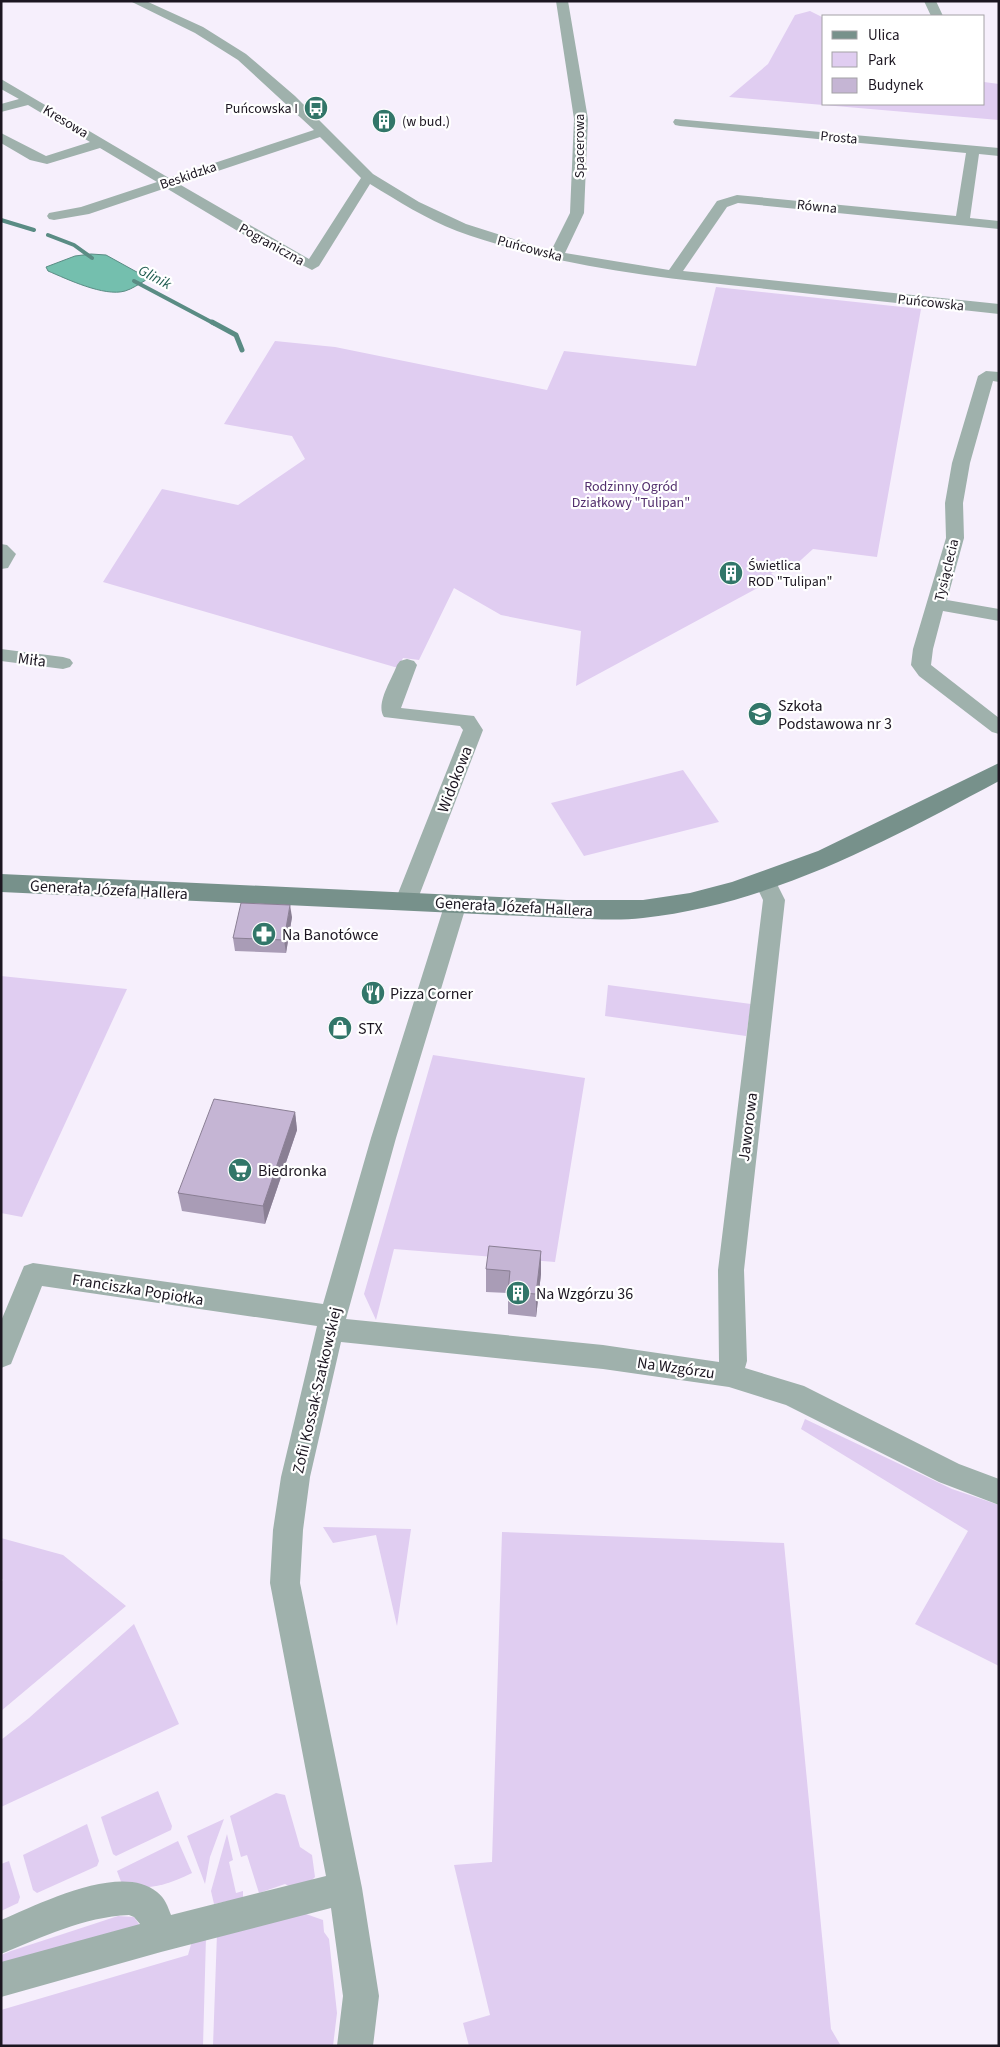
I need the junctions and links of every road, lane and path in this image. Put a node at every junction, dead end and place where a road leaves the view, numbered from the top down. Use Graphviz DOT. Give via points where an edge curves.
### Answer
graph roads {
  1 [pos="136,1"];
  2 [pos="562,1"];
  3 [pos="568,1"];
  4 [pos="930,1"];
  5 [pos="937,15"];
  6 [pos="1,83"];
  7 [pos="30,100"];
  8 [pos="1,108"];
  9 [pos="680,122"];
  10 [pos="322,132"];
  11 [pos="1,137"];
  12 [pos="102,143"];
  13 [pos="973,149"];
  14 [pos="999,152"];
  15 [pos="368,177"];
  16 [pos="168,182"];
  17 [pos="54,216"];
  18 [pos="962,222"];
  19 [pos="999,225"];
  20 [pos="556,256"];
  21 [pos="674,275"];
  22 [pos="999,309"];
  23 [pos="992,376"];
  24 [pos="1,549"];
  25 [pos="1,564"];
  26 [pos="937,604"];
  27 [pos="999,615"];
  28 [pos="1,655"];
  29 [pos="63,663"];
  30 [pos="407,665"];
  31 [pos="999,728"];
  32 [pos="999,771"];
  33 [pos="765,881"];
  34 [pos="1,883"];
  35 [pos="406,901"];
  36 [pos="456,903"];
  37 [pos="330,1323"];
  38 [pos="1,1356"];
  39 [pos="730,1375"];
  40 [pos="999,1492"];
  41 [pos="345,1888"];
  42 [pos="161,1935"];
  43 [pos="1,1937"];
  44 [pos="1,1980"];
  45 [pos="355,2046"];
  1 -- 10 [label="street, Puńcowska" via="199,30 242,56"];
  2 -- 3 [label="street"];
  2 -- 20 [label="street, Spacerowa" via="581,119 577,213"];
  4 -- 5 [label="street"];
  6 -- 7 [label="street, Kresowa"];
  7 -- 8 [label="street, Kresowa"];
  7 -- 12 [label="street, Kresowa"];
  9 -- 13 [label="street, Prosta"];
  10 -- 15 [label="street, Puńcowska"];
  10 -- 16 [label="street, Beskidzka"];
  11 -- 12 [label="street, Kresowa" via="35,157 47,160"];
  12 -- 16 [label="street, Kresowa"];
  13 -- 14 [label="street, Prosta"];
  13 -- 18 [label="street"];
  15 -- 16 [label="street, Pograniczna" via="312,266"];
  15 -- 20 [label="street, Puńcowska" via="460,228"];
  16 -- 17 [label="street, Beskidzka" via="84,211"];
  18 -- 19 [label="street, Równa"];
  18 -- 21 [label="street, Równa" via="737,199 722,204"];
  20 -- 21 [label="street, Puńcowska"];
  21 -- 22 [label="street, Puńcowska"];
  23 -- 26 [label="street, Tysiąclecia" via="960,463 954,503 955,538"];
  24 -- 25 [label="street" via="7,554"];
  26 -- 27 [label="street"];
  26 -- 31 [label="street, Tysiąclecia" via="922,649 921,665"];
  28 -- 29 [label="street, Miła"];
  30 -- 35 [label="street, Widokowa" via="391,704 391,713 467,720 473,730"];
  32 -- 33 [label="street, Generała Józefa Hallera" via="822,860"];
  33 -- 36 [label="street, Generała Józefa Hallera" via="642,909 611,911"];
  33 -- 39 [label="street, Jaworowa" via="774,900 731,1270 733,1362"];
  34 -- 35 [label="street, Generała Józefa Hallera"];
  35 -- 36 [label="street, Generała Józefa Hallera"];
  36 -- 37 [label="street, Zofii Kossak-Szatkowskiej" via="383,1137"];
  37 -- 38 [label="street, Franciszka Popiołka" via="33,1274"];
  37 -- 39 [label="street, Na Wzgórzu"];
  37 -- 41 [label="street, Zofii Kossak-Szatkowskiej" via="298,1463 285,1549 285,1582"];
  39 -- 40 [label="street, Na Wzgórzu" via="794,1395 949,1473"];
  41 -- 42 [label="street"];
  41 -- 45 [label="street, Zofii Kossak-Szatkowskiej" via="361,1996"];
  42 -- 43 [label="street" via="151,1910 130,1898 81,1906"];
  42 -- 44 [label="street"];
}
